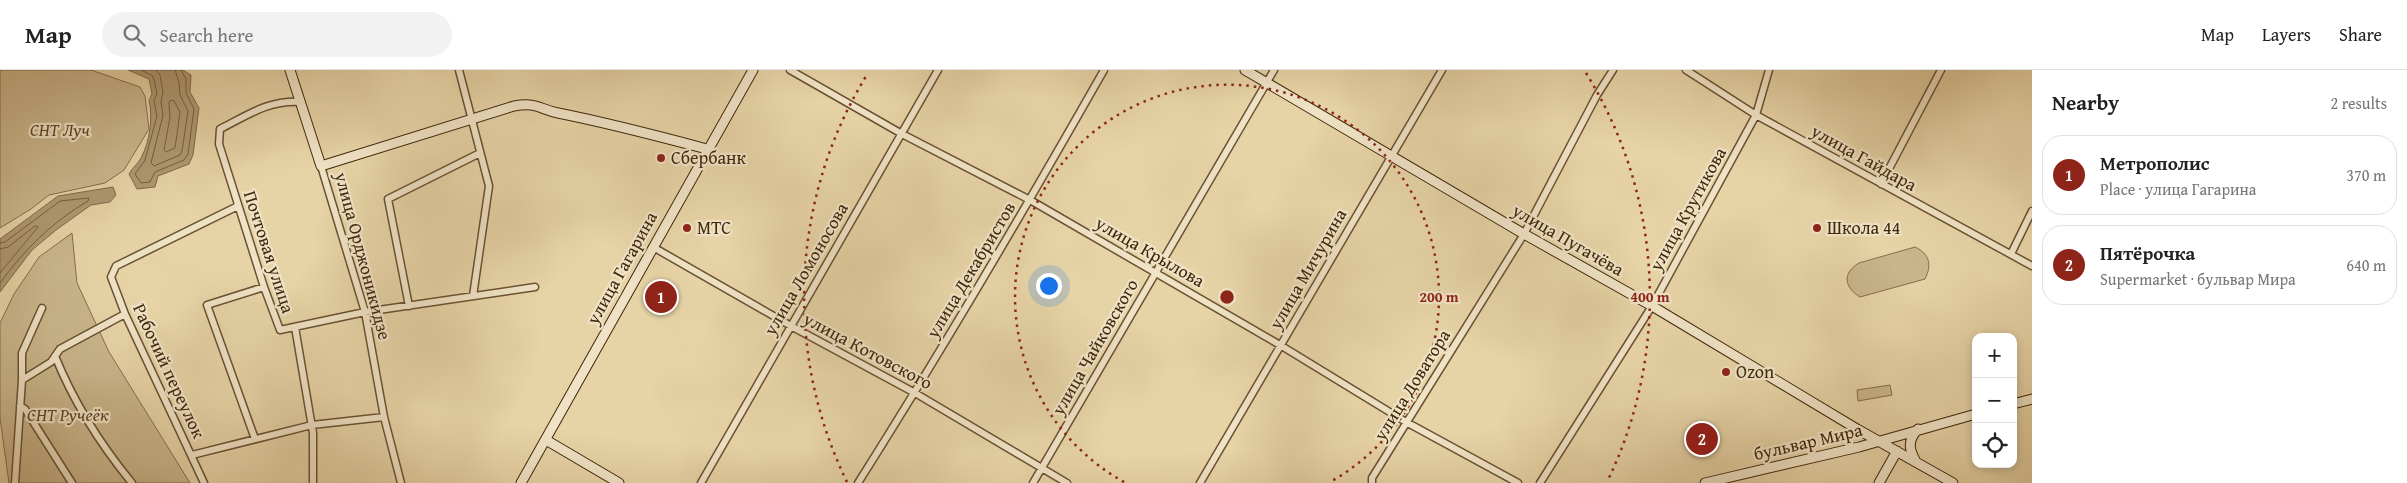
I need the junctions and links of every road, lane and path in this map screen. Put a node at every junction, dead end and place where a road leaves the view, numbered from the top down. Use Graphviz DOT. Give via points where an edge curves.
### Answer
graph roads {
  1 [pos="290,70"];
  2 [pos="459,70"];
  3 [pos="753,70"];
  4 [pos="790,70"];
  5 [pos="938,70"];
  6 [pos="1104,70"];
  7 [pos="1245,70"];
  8 [pos="1274,70"];
  9 [pos="1442,70"];
  10 [pos="1613,70"];
  11 [pos="1686,70"];
  12 [pos="1769,70"];
  13 [pos="1941,70"];
  14 [pos="1267,82"];
  15 [pos="301,102"];
  16 [pos="1756,115"];
  17 [pos="471,119"];
  18 [pos="902,134"];
  19 [pos="708,149"];
  20 [pos="480,153"];
  21 [pos="1392,155"];
  22 [pos="321,166"];
  23 [pos="1881,184"];
  24 [pos="1030,200"];
  25 [pos="238,206"];
  26 [pos="2032,212"];
  27 [pos="1524,234"];
  28 [pos="653,247"];
  29 [pos="2010,254"];
  30 [pos="2032,266"];
  31 [pos="1156,273"];
  32 [pos="264,287"];
  33 [pos="534,287"];
  34 [pos="473,296"];
  35 [pos="408,306"];
  36 [pos="1652,306"];
  37 [pos="42,308"];
  38 [pos="365,312"];
  39 [pos="125,314"];
  40 [pos="790,326"];
  41 [pos="295,327"];
  42 [pos="1280,345"];
  43 [pos="55,356"];
  44 [pos="22,380"];
  45 [pos="915,393"];
  46 [pos="2032,399"];
  47 [pos="2017,403"];
  48 [pos="20,406"];
  49 [pos="1972,415"];
  50 [pos="384,417"];
  51 [pos="1406,422"];
  52 [pos="312,425"];
  53 [pos="1918,429"];
  54 [pos="255,439"];
  55 [pos="546,440"];
  56 [pos="1879,441"];
  57 [pos="1897,451"];
  58 [pos="192,454"];
  59 [pos="1916,463"];
  60 [pos="1042,468"];
  61 [pos="15,483"];
  62 [pos="72,483"];
  63 [pos="132,483"];
  64 [pos="204,483"];
  65 [pos="314,483"];
  66 [pos="401,483"];
  67 [pos="520,483"];
  68 [pos="619,483"];
  69 [pos="701,483"];
  70 [pos="858,483"];
  71 [pos="1033,483"];
  72 [pos="1067,483"];
  73 [pos="1200,483"];
  74 [pos="1372,483"];
  75 [pos="1518,483"];
  76 [pos="1540,483"];
  77 [pos="1705,483"];
  78 [pos="1879,483"];
  79 [pos="1953,483"];
  1 -- 15 [label="street, улица Орджоникидзе"];
  2 -- 17 [label="street"];
  3 -- 19 [label="street, улица Гагарина"];
  4 -- 18 [label="street, улица Крылова"];
  5 -- 18 [label="street, улица Ломоносова"];
  6 -- 24 [label="street, улица Декабристов"];
  7 -- 14 [label="street, улица Пугачёва"];
  8 -- 14 [label="street, улица Чайковского"];
  9 -- 21 [label="street, улица Мичурина"];
  10 -- 27 [label="street, улица Доватора"];
  11 -- 16 [label="street, улица Гайдара"];
  12 -- 16 [label="street, улица Крутикова"];
  13 -- 23 [label="street"];
  14 -- 21 [label="street, улица Пугачёва"];
  14 -- 31 [label="street, улица Чайковского"];
  15 -- 22 [label="street, улица Орджоникидзе"];
  15 -- 25 [label="street, Почтовая улица" via="266,105 220,130 218,144"];
  16 -- 23 [label="street, улица Гайдара"];
  16 -- 36 [label="street, улица Крутикова"];
  17 -- 19 [label="street" via="529,103 552,112"];
  17 -- 20 [label="street"];
  17 -- 22 [label="street"];
  18 -- 24 [label="street, улица Крылова"];
  18 -- 40 [label="street, улица Ломоносова"];
  19 -- 28 [label="street, улица Гагарина"];
  20 -- 34 [label="street" via="489,186"];
  20 -- 35 [label="street" via="388,199"];
  21 -- 27 [label="street, улица Пугачёва"];
  21 -- 42 [label="street, улица Мичурина"];
  22 -- 38 [label="street, улица Орджоникидзе"];
  23 -- 29 [label="street, улица Гайдара"];
  24 -- 31 [label="street, улица Крылова"];
  24 -- 45 [label="street, улица Декабристов"];
  25 -- 32 [label="street, Почтовая улица"];
  25 -- 39 [label="street, Рабочий переулок" via="116,266 111,282"];
  26 -- 29 [label="street"];
  27 -- 36 [label="street, улица Пугачёва"];
  27 -- 51 [label="street, улица Доватора"];
  28 -- 40 [label="street, улица Котовского"];
  28 -- 55 [label="street, улица Гагарина"];
  29 -- 30 [label="street, улица Гайдара"];
  31 -- 42 [label="street, улица Крылова"];
  31 -- 60 [label="street, улица Чайковского"];
  32 -- 41 [label="street, Почтовая улица" via="280,330"];
  32 -- 54 [label="street" via="207,305"];
  33 -- 34 [label="street"];
  34 -- 35 [label="street"];
  35 -- 38 [label="street"];
  36 -- 56 [label="street, улица Пугачёва"];
  36 -- 76 [label="street, улица Крутикова"];
  37 -- 44 [label="street" via="22,352"];
  38 -- 41 [label="street"];
  38 -- 50 [label="street, улица Орджоникидзе"];
  39 -- 43 [label="street" via="60,349"];
  39 -- 58 [label="street, Рабочий переулок"];
  40 -- 45 [label="street, улица Котовского"];
  40 -- 69 [label="street, улица Ломоносова"];
  41 -- 52 [label="street, Почтовая улица"];
  42 -- 51 [label="street, улица Крылова"];
  42 -- 73 [label="street, улица Мичурина"];
  43 -- 44 [label="street"];
  43 -- 63 [label="street" via="84,418"];
  44 -- 48 [label="street"];
  45 -- 60 [label="street, улица Котовского"];
  45 -- 70 [label="street, улица Декабристов"];
  46 -- 47 [label="street"];
  48 -- 61 [label="street"];
  48 -- 62 [label="street"];
  49 -- 53 [label="street, бульвар Мира"];
  50 -- 52 [label="street"];
  50 -- 66 [label="street, улица Орджоникидзе"];
  51 -- 74 [label="street, улица Доватора"];
  51 -- 75 [label="street, улица Крылова"];
  52 -- 54 [label="street"];
  52 -- 65 [label="street, Почтовая улица"];
  53 -- 56 [label="street, бульвар Мира"];
  53 -- 59 [label="street" via="1909,444"];
  54 -- 58 [label="street"];
  55 -- 67 [label="street, улица Гагарина"];
  55 -- 68 [label="street"];
  56 -- 57 [label="street, улица Пугачёва"];
  56 -- 77 [label="street, бульвар Мира"];
  57 -- 59 [label="street, улица Пугачёва"];
  57 -- 78 [label="street"];
  58 -- 64 [label="street, Рабочий переулок"];
  59 -- 79 [label="street, улица Пугачёва"];
  60 -- 71 [label="street, улица Чайковского"];
  60 -- 72 [label="street, улица Котовского"];
}
